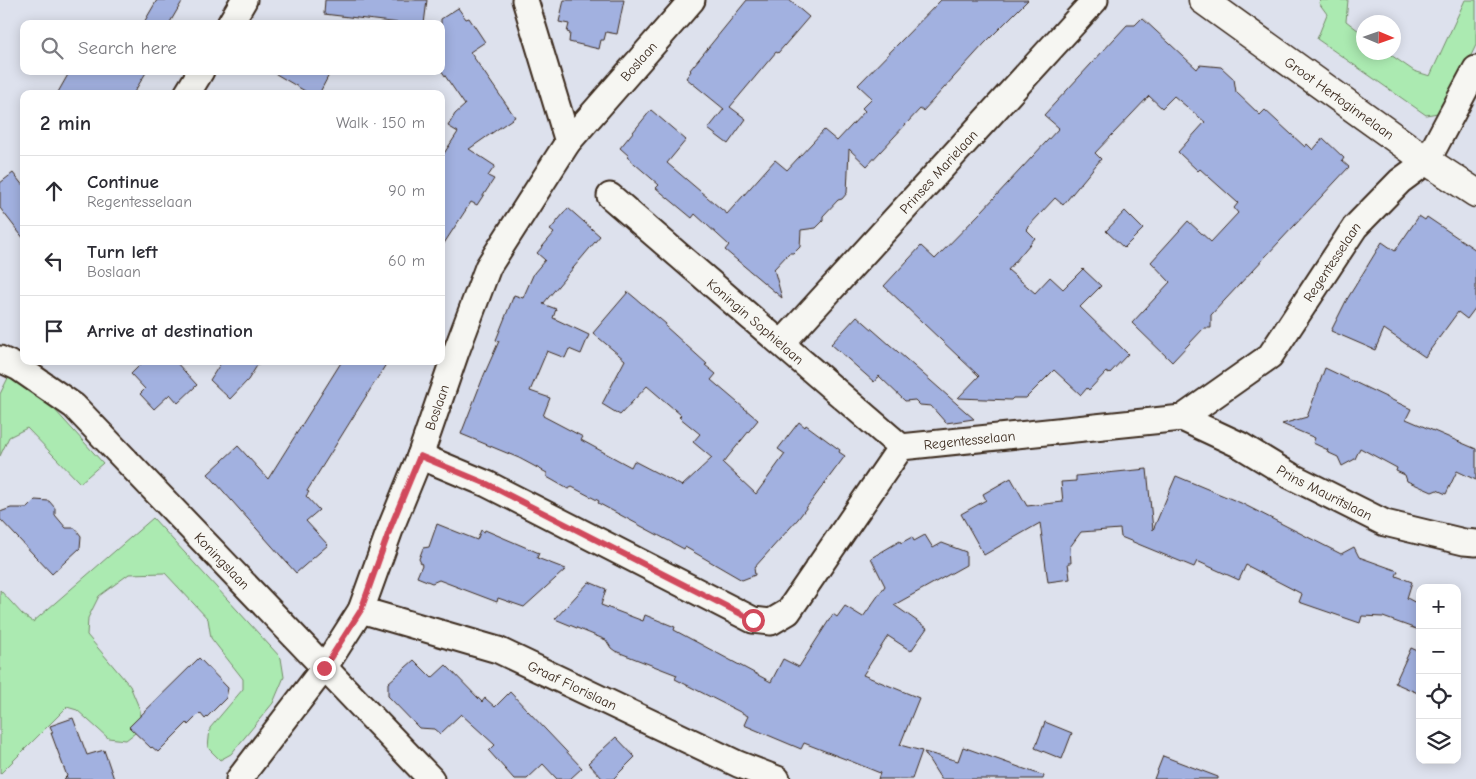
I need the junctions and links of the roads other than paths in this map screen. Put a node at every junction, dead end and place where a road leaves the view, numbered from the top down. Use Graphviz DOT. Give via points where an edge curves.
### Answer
graph roads {
  1 [pos="244,0"];
  2 [pos="525,0"];
  3 [pos="692,0"];
  4 [pos="1095,0"];
  5 [pos="1203,0"];
  6 [pos="232,20"];
  7 [pos="1476,69"];
  8 [pos="198,75"];
  9 [pos="189,90"];
  10 [pos="568,142"];
  11 [pos="1427,161"];
  12 [pos="1476,193"];
  13 [pos="610,196"];
  14 [pos="782,344"];
  15 [pos="14,362"];
  16 [pos="1182,418"];
  17 [pos="901,447"];
  18 [pos="420,456"];
  19 [pos="1476,543"];
  20 [pos="361,610"];
  21 [pos="324,668"];
  22 [pos="239,779"];
  23 [pos="431,779"];
  24 [pos="777,779"];
  1 -- 6 [label="street"];
  2 -- 10 [label="street"];
  3 -- 10 [label="street, Boslaan"];
  4 -- 14 [label="street, Prinses Marielaan"];
  5 -- 11 [label="main road, Groot Hertoginnelaan"];
  7 -- 11 [label="street, Regentesselaan"];
  8 -- 9 [label="street"];
  10 -- 18 [label="street, Boslaan" via="488,267"];
  11 -- 12 [label="main road, Groot Hertoginnelaan"];
  11 -- 16 [label="street, Regentesselaan" via="1400,181 1355,227 1270,356"];
  13 -- 14 [label="street, Koningin Sophielaan"];
  14 -- 17 [label="street, Koningin Sophielaan"];
  15 -- 21 [label="street, Koningslaan" via="74,406"];
  16 -- 17 [label="street, Regentesselaan"];
  16 -- 19 [label="street, Prins Mauritslaan" via="1240,445 1291,476 1385,523"];
  17 -- 18 [label="street" via="788,612 771,622 753,620 487,484"];
  18 -- 20 [label="street, Boslaan"];
  20 -- 21 [label="street, Boslaan"];
  20 -- 24 [label="street, Graaf Florislaan" via="498,650 738,764"];
  21 -- 22 [label="street, Boslaan"];
  21 -- 23 [label="street, Koningslaan"];
}
